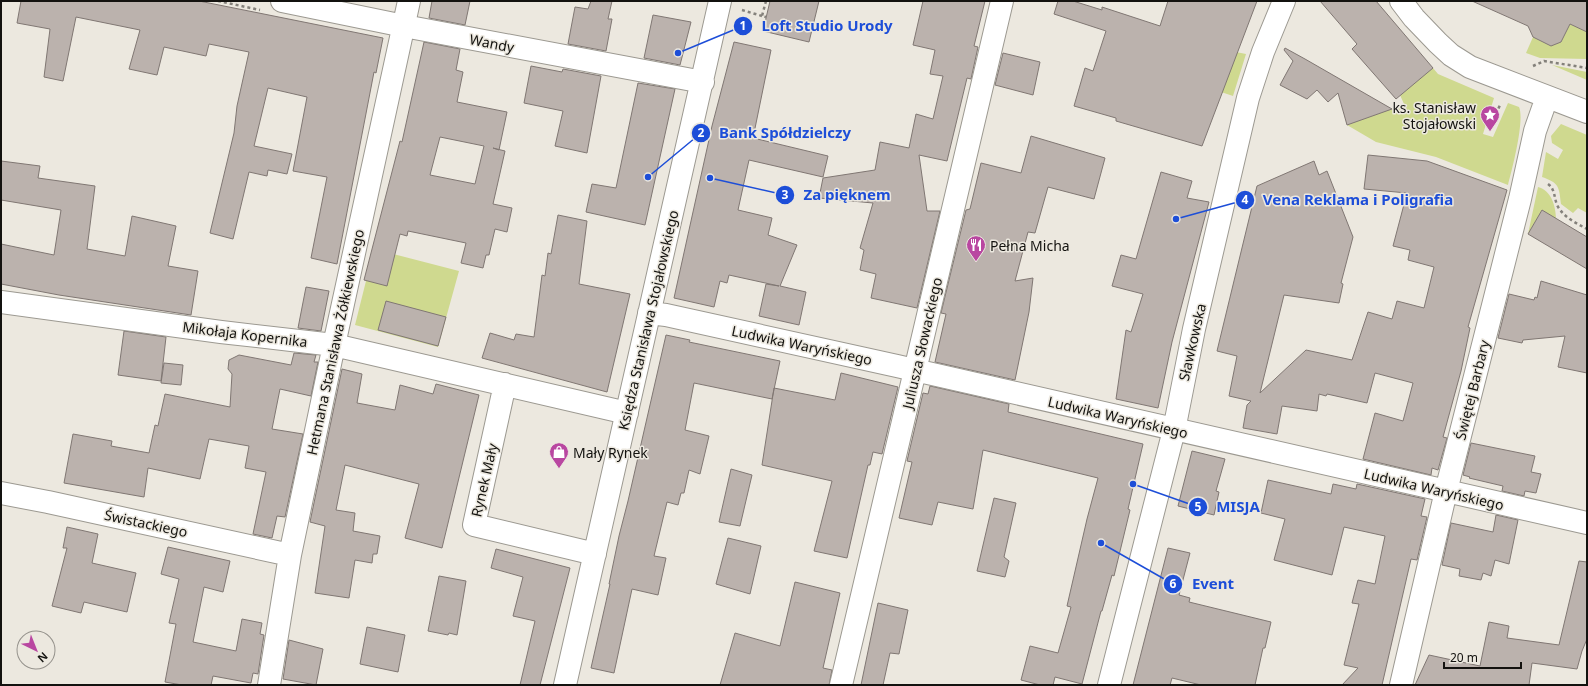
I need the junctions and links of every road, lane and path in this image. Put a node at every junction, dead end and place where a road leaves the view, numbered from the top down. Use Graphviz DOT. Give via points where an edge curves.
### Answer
graph roads {
  1 [pos="218,1"];
  2 [pos="409,1"];
  3 [pos="720,1"];
  4 [pos="766,1"];
  5 [pos="1002,1"];
  6 [pos="1284,1"];
  7 [pos="1401,1"];
  8 [pos="273,6"];
  9 [pos="749,12"];
  10 [pos="762,16"];
  11 [pos="766,17"];
  12 [pos="404,26"];
  13 [pos="703,82"];
  14 [pos="1547,97"];
  15 [pos="1501,100"];
  16 [pos="1587,112"];
  17 [pos="1496,114"];
  18 [pos="1550,186"];
  19 [pos="1587,225"];
  20 [pos="1582,227"];
  21 [pos="1587,229"];
  22 [pos="1,302"];
  23 [pos="649,313"];
  24 [pos="334,345"];
  25 [pos="916,370"];
  26 [pos="505,384"];
  27 [pos="627,413"];
  28 [pos="1174,430"];
  29 [pos="1446,491"];
  30 [pos="1,493"];
  31 [pos="1587,523"];
  32 [pos="594,554"];
  33 [pos="290,555"];
  34 [pos="269,685"];
  35 [pos="566,685"];
  36 [pos="841,685"];
  37 [pos="1109,685"];
  38 [pos="1401,685"];
  1 -- 8 [label="path"];
  2 -- 12 [label="street, Hetmana Stanisława Żółkiewskiego"];
  3 -- 13 [label="street, Księdza Stanisława Stojałowskiego"];
  4 -- 10 [label="path"];
  5 -- 25 [label="street, Juliusza Słowackiego"];
  6 -- 28 [label="street, Sławkowska" via="1248,98 1194,329"];
  7 -- 14 [label="street" via="1414,18 1451,55 1470,67"];
  8 -- 12 [label="street, Wandy"];
  9 -- 10 [label="path"];
  10 -- 11 [label="path"];
  12 -- 13 [label="street, Wandy"];
  12 -- 24 [label="street, Hetmana Stanisława Żółkiewskiego"];
  13 -- 23 [label="street, Księdza Stanisława Stojałowskiego"];
  14 -- 16 [label="street"];
  14 -- 29 [label="street, Świętej Barbary" via="1536,130"];
  15 -- 17 [label="path"];
  18 -- 20 [label="path" via="1561,211"];
  19 -- 20 [label="path"];
  20 -- 21 [label="path"];
  22 -- 24 [label="street, Mikołaja Kopernika"];
  23 -- 25 [label="street, Ludwika Waryńskiego"];
  23 -- 27 [label="street, Księdza Stanisława Stojałowskiego"];
  24 -- 26 [label="street, Mikołaja Kopernika"];
  24 -- 33 [label="street, Hetmana Stanisława Żółkiewskiego"];
  25 -- 28 [label="street, Ludwika Waryńskiego"];
  25 -- 36 [label="street, Juliusza Słowackiego"];
  26 -- 27 [label="street, Mikołaja Kopernika"];
  26 -- 32 [label="street, Rynek Mały" via="474,525"];
  27 -- 32 [label="street, Księdza Stanisława Stojałowskiego"];
  28 -- 29 [label="street, Ludwika Waryńskiego"];
  28 -- 37 [label="street, Sławkowska"];
  29 -- 31 [label="street, Ludwika Waryńskiego"];
  29 -- 38 [label="street, Świętej Barbary"];
  30 -- 33 [label="street, Świstackiego"];
  32 -- 35 [label="street, Księdza Stanisława Stojałowskiego"];
  33 -- 34 [label="street, Hetmana Stanisława Żółkiewskiego"];
}
